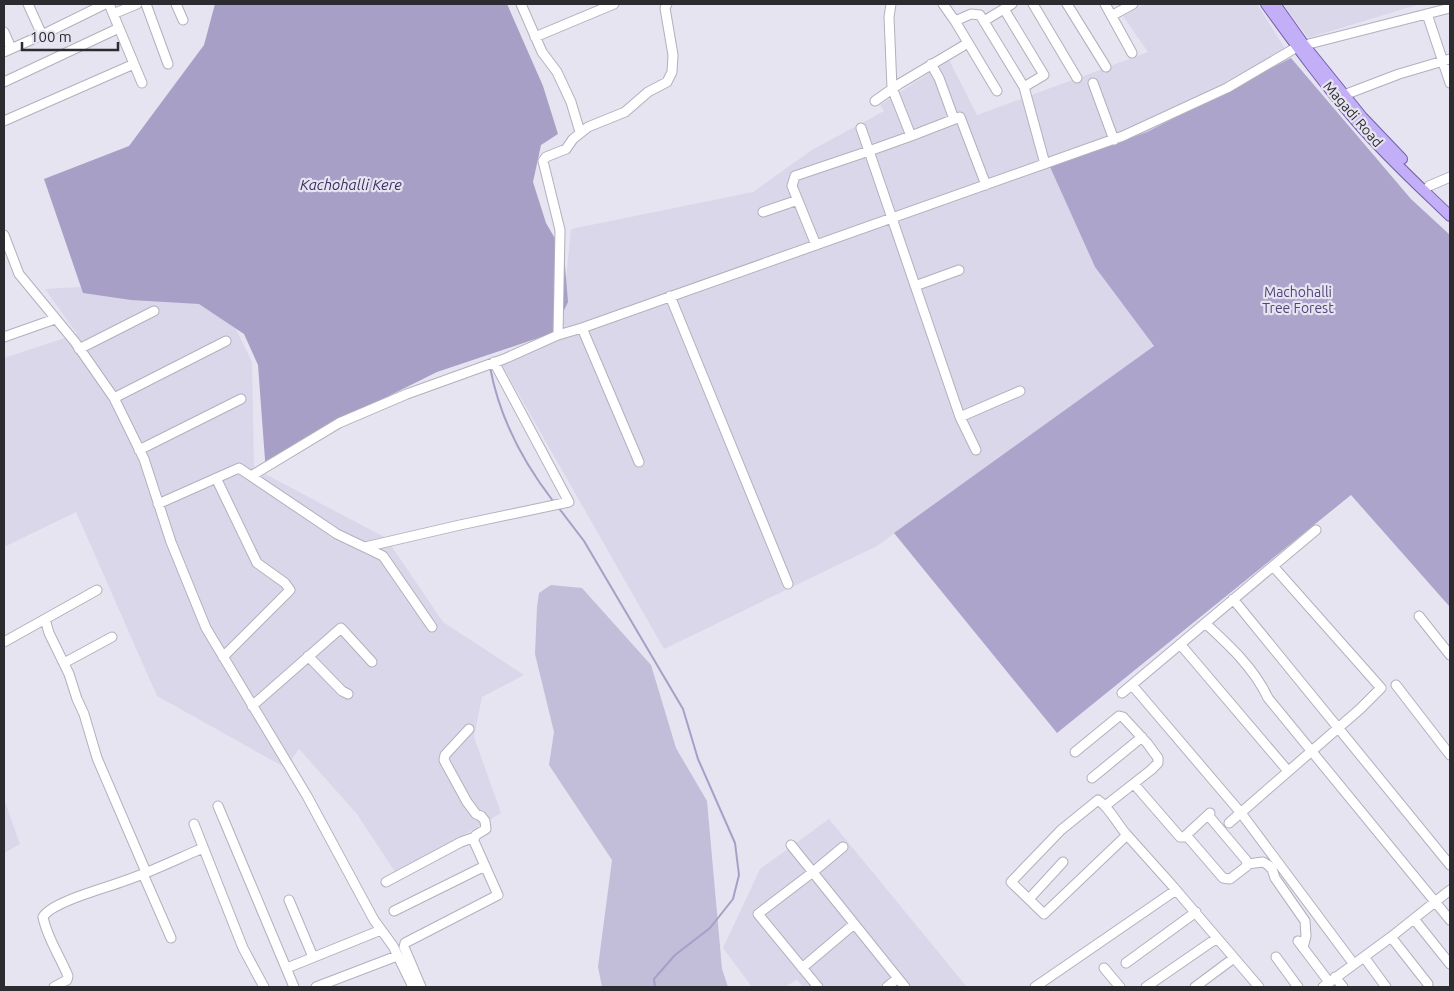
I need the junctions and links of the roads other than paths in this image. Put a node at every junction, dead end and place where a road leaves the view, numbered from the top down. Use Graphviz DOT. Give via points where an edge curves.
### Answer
graph roads {
  1 [pos="28,4"];
  2 [pos="105,4"];
  3 [pos="109,4"];
  4 [pos="137,4"];
  5 [pos="146,4"];
  6 [pos="176,4"];
  7 [pos="522,4"];
  8 [pos="614,4"];
  9 [pos="667,4"];
  10 [pos="891,4"];
  11 [pos="943,4"];
  12 [pos="1033,4"];
  13 [pos="1067,4"];
  14 [pos="1105,4"];
  15 [pos="1133,4"];
  16 [pos="1266,4"];
  17 [pos="1275,4"];
  18 [pos="1008,6"];
  19 [pos="1450,8"];
  20 [pos="113,14"];
  21 [pos="1112,14"];
  22 [pos="1426,14"];
  23 [pos="183,20"];
  24 [pos="955,21"];
  25 [pos="984,21"];
  26 [pos="119,28"];
  27 [pos="4,32"];
  28 [pos="42,35"];
  29 [pos="535,37"];
  30 [pos="968,43"];
  31 [pos="1301,46"];
  32 [pos="7,50"];
  33 [pos="1132,54"];
  34 [pos="1446,60"];
  35 [pos="134,64"];
  36 [pos="168,64"];
  37 [pos="931,64"];
  38 [pos="1106,67"];
  39 [pos="1077,78"];
  40 [pos="4,82"];
  41 [pos="142,82"];
  42 [pos="1093,83"];
  43 [pos="1450,83"];
  44 [pos="1024,87"];
  45 [pos="892,88"];
  46 [pos="996,91"];
  47 [pos="1344,95"];
  48 [pos="875,101"];
  49 [pos="954,119"];
  50 [pos="4,121"];
  51 [pos="861,128"];
  52 [pos="580,132"];
  53 [pos="911,136"];
  54 [pos="1114,140"];
  55 [pos="869,150"];
  56 [pos="1046,164"];
  57 [pos="1450,176"];
  58 [pos="986,185"];
  59 [pos="1429,186"];
  60 [pos="798,200"];
  61 [pos="1450,206"];
  62 [pos="763,212"];
  63 [pos="1450,216"];
  64 [pos="892,218"];
  65 [pos="4,237"];
  66 [pos="816,245"];
  67 [pos="959,270"];
  68 [pos="915,286"];
  69 [pos="670,296"];
  70 [pos="154,311"];
  71 [pos="55,319"];
  72 [pos="582,328"];
  73 [pos="558,335"];
  74 [pos="4,338"];
  75 [pos="226,340"];
  76 [pos="79,349"];
  77 [pos="490,364"];
  78 [pos="1020,391"];
  79 [pos="114,398"];
  80 [pos="241,399"];
  81 [pos="960,417"];
  82 [pos="139,450"];
  83 [pos="976,450"];
  84 [pos="639,462"];
  85 [pos="251,476"];
  86 [pos="216,478"];
  87 [pos="158,504"];
  88 [pos="1316,530"];
  89 [pos="365,547"];
  90 [pos="1273,566"];
  91 [pos="788,584"];
  92 [pos="97,590"];
  93 [pos="1233,599"];
  94 [pos="1418,616"];
  95 [pos="45,619"];
  96 [pos="1205,623"];
  97 [pos="432,627"];
  98 [pos="112,637"];
  99 [pos="4,642"];
  100 [pos="1180,644"];
  101 [pos="1450,655"];
  102 [pos="308,656"];
  103 [pos="223,657"];
  104 [pos="64,662"];
  105 [pos="372,662"];
  106 [pos="1132,685"];
  107 [pos="1396,685"];
  108 [pos="1122,693"];
  109 [pos="348,694"];
  110 [pos="252,706"];
  111 [pos="1337,728"];
  112 [pos="469,729"];
  113 [pos="1142,737"];
  114 [pos="1312,750"];
  115 [pos="1075,752"];
  116 [pos="1450,755"];
  117 [pos="1288,771"];
  118 [pos="1092,778"];
  119 [pos="1134,784"];
  120 [pos="218,806"];
  121 [pos="1105,806"];
  122 [pos="1241,813"];
  123 [pos="1229,823"];
  124 [pos="194,824"];
  125 [pos="1127,835"];
  126 [pos="1186,835"];
  127 [pos="475,837"];
  128 [pos="791,845"];
  129 [pos="843,847"];
  130 [pos="203,848"];
  131 [pos="1063,862"];
  132 [pos="1247,864"];
  133 [pos="1450,865"];
  134 [pos="485,866"];
  135 [pos="813,872"];
  136 [pos="144,873"];
  137 [pos="386,882"];
  138 [pos="1176,890"];
  139 [pos="1450,890"];
  140 [pos="1029,899"];
  141 [pos="289,900"];
  142 [pos="1435,902"];
  143 [pos="394,911"];
  144 [pos="1196,912"];
  145 [pos="1414,919"];
  146 [pos="1450,920"];
  147 [pos="854,924"];
  148 [pos="381,930"];
  149 [pos="1391,937"];
  150 [pos="172,938"];
  151 [pos="1217,938"];
  152 [pos="397,956"];
  153 [pos="313,957"];
  154 [pos="1364,957"];
  155 [pos="1234,958"];
  156 [pos="1276,958"];
  157 [pos="1126,963"];
  158 [pos="1353,963"];
  159 [pos="1450,964"];
  160 [pos="287,968"];
  161 [pos="802,968"];
  162 [pos="1104,968"];
  163 [pos="898,978"];
  164 [pos="1329,982"];
  165 [pos="1428,984"];
  166 [pos="1254,986"];
  167 [pos="54,987"];
  168 [pos="264,987"];
  169 [pos="294,987"];
  170 [pos="316,987"];
  171 [pos="411,987"];
  172 [pos="422,987"];
  173 [pos="818,987"];
  174 [pos="887,987"];
  175 [pos="905,987"];
  176 [pos="1035,987"];
  177 [pos="1120,987"];
  178 [pos="1146,987"];
  179 [pos="1195,987"];
  180 [pos="1298,987"];
  181 [pos="1343,987"];
  182 [pos="1386,987"];
  1 -- 28 [label="street"];
  2 -- 28 [label="street"];
  3 -- 20 [label="street"];
  4 -- 20 [label="street"];
  5 -- 36 [label="street"];
  6 -- 23 [label="street"];
  7 -- 29 [label="street"];
  8 -- 29 [label="street"];
  9 -- 52 [label="street" via="673,66 666,82 648,92 625,112"];
  10 -- 45 [label="street"];
  11 -- 24 [label="street"];
  12 -- 39 [label="street"];
  13 -- 38 [label="street"];
  14 -- 21 [label="street"];
  15 -- 21 [label="street"];
  16 -- 31 [label="main road, Magadi Road"];
  17 -- 31 [label="main road, Magadi Road"];
  18 -- 25 [label="street"];
  18 -- 44 [label="street" via="1044,75"];
  19 -- 22 [label="street"];
  20 -- 26 [label="street"];
  21 -- 33 [label="street"];
  22 -- 31 [label="street"];
  22 -- 34 [label="street"];
  24 -- 25 [label="street" via="971,14 980,15"];
  24 -- 30 [label="street"];
  25 -- 44 [label="street"];
  26 -- 35 [label="street"];
  26 -- 40 [label="street"];
  27 -- 32 [label="street"];
  28 -- 32 [label="street"];
  29 -- 52 [label="street" via="557,72"];
  30 -- 37 [label="street"];
  30 -- 46 [label="street"];
  31 -- 47 [label="main road, Magadi Road"];
  31 -- 54 [label="street" via="1227,88"];
  31 -- 63 [label="main road, Magadi Road" via="1357,122"];
  34 -- 43 [label="street"];
  34 -- 47 [label="street"];
  35 -- 41 [label="street"];
  35 -- 50 [label="street"];
  37 -- 45 [label="street"];
  37 -- 49 [label="street"];
  42 -- 54 [label="street"];
  44 -- 56 [label="street"];
  45 -- 48 [label="street"];
  45 -- 53 [label="street"];
  47 -- 59 [label="main road, Magadi Road"];
  49 -- 53 [label="street"];
  49 -- 58 [label="street" via="960,117"];
  51 -- 55 [label="street"];
  52 -- 73 [label="street" via="566,149 546,157 544,161 560,230"];
  53 -- 55 [label="street"];
  54 -- 56 [label="street"];
  55 -- 60 [label="street" via="795,176 792,186"];
  55 -- 64 [label="street"];
  56 -- 58 [label="street"];
  57 -- 59 [label="street"];
  58 -- 64 [label="street"];
  59 -- 61 [label="main road, Magadi Road"];
  60 -- 62 [label="street"];
  60 -- 66 [label="street"];
  64 -- 66 [label="street"];
  64 -- 68 [label="street"];
  65 -- 71 [label="street" via="19,274"];
  66 -- 69 [label="street"];
  67 -- 68 [label="street"];
  68 -- 81 [label="street"];
  69 -- 72 [label="street"];
  69 -- 91 [label="street"];
  70 -- 76 [label="street"];
  71 -- 74 [label="street"];
  71 -- 76 [label="street"];
  72 -- 73 [label="street"];
  72 -- 84 [label="street"];
  73 -- 77 [label="street"];
  75 -- 79 [label="street"];
  76 -- 79 [label="street"];
  77 -- 85 [label="street" via="339,424"];
  77 -- 89 [label="street" via="569,502"];
  78 -- 81 [label="street"];
  79 -- 82 [label="street"];
  80 -- 82 [label="street"];
  81 -- 83 [label="street"];
  82 -- 87 [label="street"];
  85 -- 86 [label="street" via="239,468"];
  85 -- 89 [label="street" via="337,534"];
  86 -- 87 [label="street"];
  86 -- 103 [label="street" via="257,563 290,590"];
  87 -- 103 [label="street" via="206,628"];
  88 -- 90 [label="street"];
  89 -- 97 [label="street" via="383,556"];
  90 -- 93 [label="street"];
  90 -- 111 [label="street" via="1382,688"];
  92 -- 95 [label="street"];
  93 -- 96 [label="street"];
  93 -- 111 [label="street"];
  94 -- 101 [label="street"];
  95 -- 99 [label="street"];
  95 -- 104 [label="street"];
  96 -- 100 [label="street"];
  96 -- 114 [label="street" via="1241,659 1268,698"];
  98 -- 104 [label="street"];
  100 -- 106 [label="street"];
  100 -- 117 [label="street"];
  102 -- 105 [label="street" via="341,628"];
  102 -- 109 [label="street"];
  102 -- 110 [label="street"];
  103 -- 110 [label="street"];
  104 -- 136 [label="street" via="97,758"];
  106 -- 108 [label="street"];
  106 -- 122 [label="street"];
  107 -- 116 [label="street"];
  110 -- 148 [label="street" via="307,796"];
  111 -- 114 [label="street"];
  111 -- 133 [label="street"];
  112 -- 127 [label="street" via="444,760 467,802 485,821 486,829"];
  113 -- 115 [label="street" via="1119,716"];
  113 -- 118 [label="street"];
  113 -- 119 [label="street" via="1158,758 1158,763"];
  114 -- 117 [label="street"];
  114 -- 142 [label="street"];
  117 -- 122 [label="street"];
  119 -- 121 [label="street"];
  119 -- 126 [label="street" via="1178,836"];
  120 -- 160 [label="street"];
  121 -- 125 [label="street"];
  121 -- 140 [label="street" via="1098,800 1068,824 1011,882"];
  122 -- 123 [label="street"];
  122 -- 158 [label="street"];
  124 -- 130 [label="street"];
  125 -- 138 [label="street"];
  125 -- 140 [label="street" via="1044,914"];
  126 -- 132 [label="street" via="1223,878 1230,879"];
  126 -- 132 [label="street" via="1209,814"];
  127 -- 134 [label="street"];
  127 -- 137 [label="street"];
  128 -- 135 [label="street"];
  129 -- 135 [label="street"];
  130 -- 136 [label="street"];
  130 -- 168 [label="street" via="242,948"];
  131 -- 140 [label="street"];
  132 -- 164 [label="street" via="1263,862 1272,869 1305,921 1306,936 1301,945"];
  134 -- 143 [label="street"];
  134 -- 172 [label="street" via="498,896 405,943"];
  135 -- 147 [label="street"];
  135 -- 161 [label="street" via="758,914"];
  136 -- 150 [label="street"];
  136 -- 167 [label="street" via="46,911 44,924 68,976 67,980"];
  138 -- 144 [label="street"];
  138 -- 176 [label="street"];
  139 -- 142 [label="street"];
  141 -- 153 [label="street"];
  142 -- 145 [label="street"];
  142 -- 146 [label="street"];
  144 -- 151 [label="street"];
  144 -- 157 [label="street"];
  145 -- 149 [label="street"];
  145 -- 159 [label="street"];
  147 -- 161 [label="street"];
  147 -- 163 [label="street"];
  148 -- 152 [label="street"];
  148 -- 153 [label="street"];
  149 -- 154 [label="street"];
  149 -- 165 [label="street"];
  151 -- 155 [label="street"];
  151 -- 178 [label="street"];
  152 -- 170 [label="street"];
  152 -- 171 [label="street"];
  153 -- 160 [label="street"];
  154 -- 158 [label="street"];
  154 -- 182 [label="street"];
  155 -- 166 [label="street"];
  155 -- 179 [label="street"];
  156 -- 180 [label="street"];
  158 -- 164 [label="street"];
  160 -- 169 [label="street"];
  161 -- 173 [label="street"];
  162 -- 177 [label="street"];
  163 -- 174 [label="street"];
  163 -- 175 [label="street"];
  164 -- 181 [label="street"];
}
